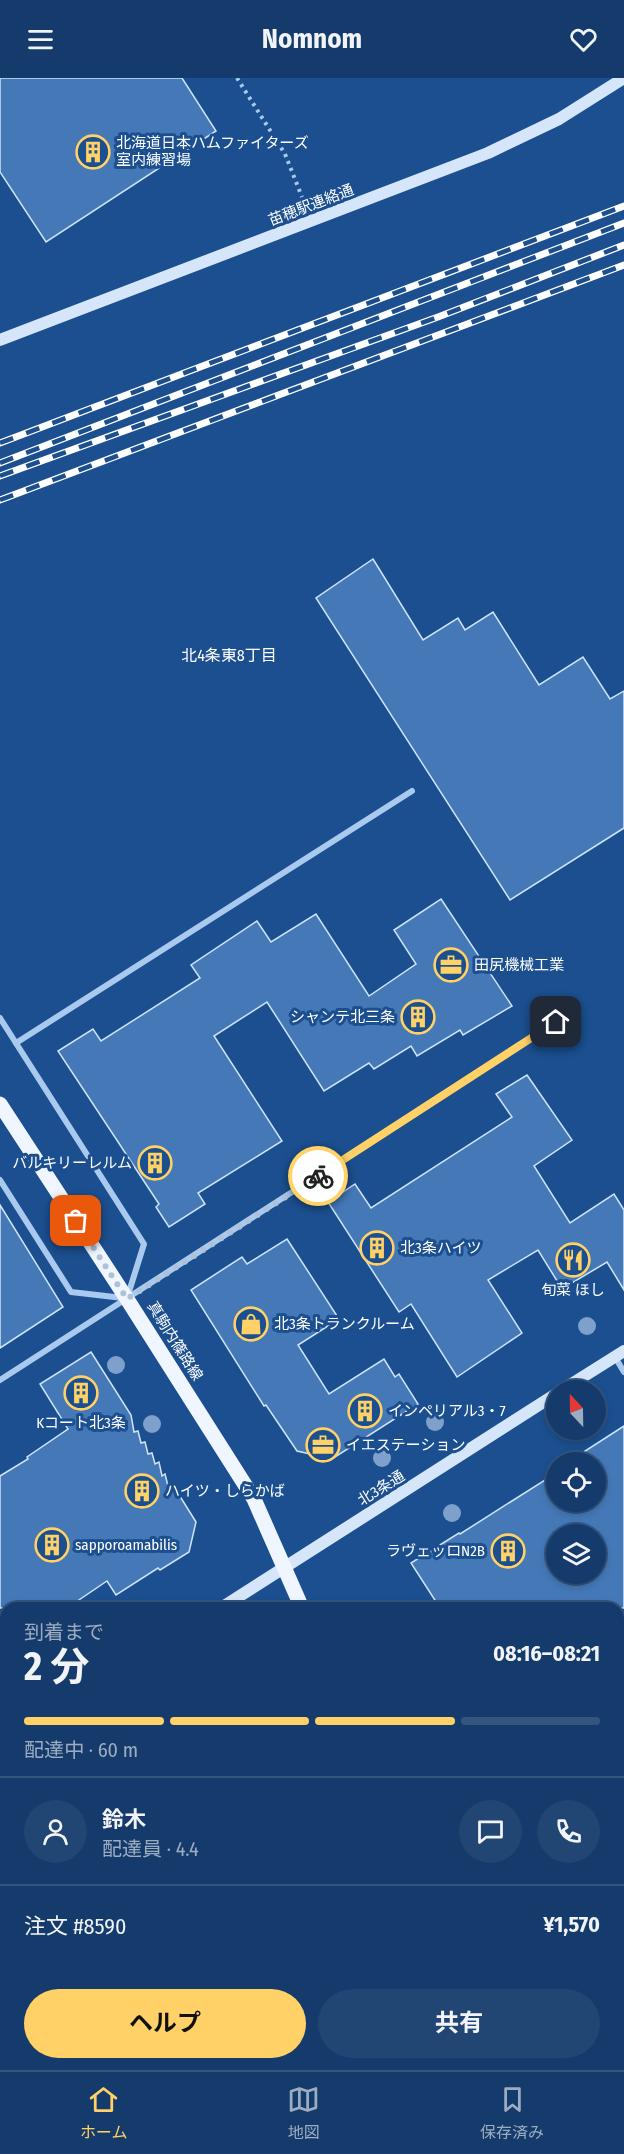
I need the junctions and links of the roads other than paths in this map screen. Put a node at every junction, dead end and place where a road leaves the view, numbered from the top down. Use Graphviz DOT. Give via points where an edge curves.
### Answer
graph roads {
  1 [pos="624,78"];
  2 [pos="0,340"];
  3 [pos="412,790"];
  4 [pos="0,1018"];
  5 [pos="556,1022"];
  6 [pos="16,1043"];
  7 [pos="0,1104"];
  8 [pos="0,1180"];
  9 [pos="127,1299"];
  10 [pos="619,1354"];
  11 [pos="624,1372"];
  12 [pos="0,1380"];
  13 [pos="578,1380"];
  14 [pos="546,1400"];
  15 [pos="285,1567"];
  16 [pos="230,1602"];
  17 [pos="300,1602"];
  1 -- 2 [label="street, 苗穂駅連絡通" via="559,119 488,153"];
  3 -- 6 [label="street"];
  4 -- 6 [label="street"];
  5 -- 9 [label="street"];
  6 -- 9 [label="street" via="144,1244"];
  7 -- 9 [label="main road, 真駒内篠路線"];
  8 -- 9 [label="street" via="71,1292"];
  9 -- 12 [label="street"];
  9 -- 15 [label="main road, 真駒内篠路線" via="254,1499"];
  10 -- 11 [label="street"];
  10 -- 13 [label="street"];
  14 -- 15 [label="street, 北3条通"];
  15 -- 16 [label="street, 北3条通"];
  15 -- 17 [label="main road, 真駒内篠路線"];
}
